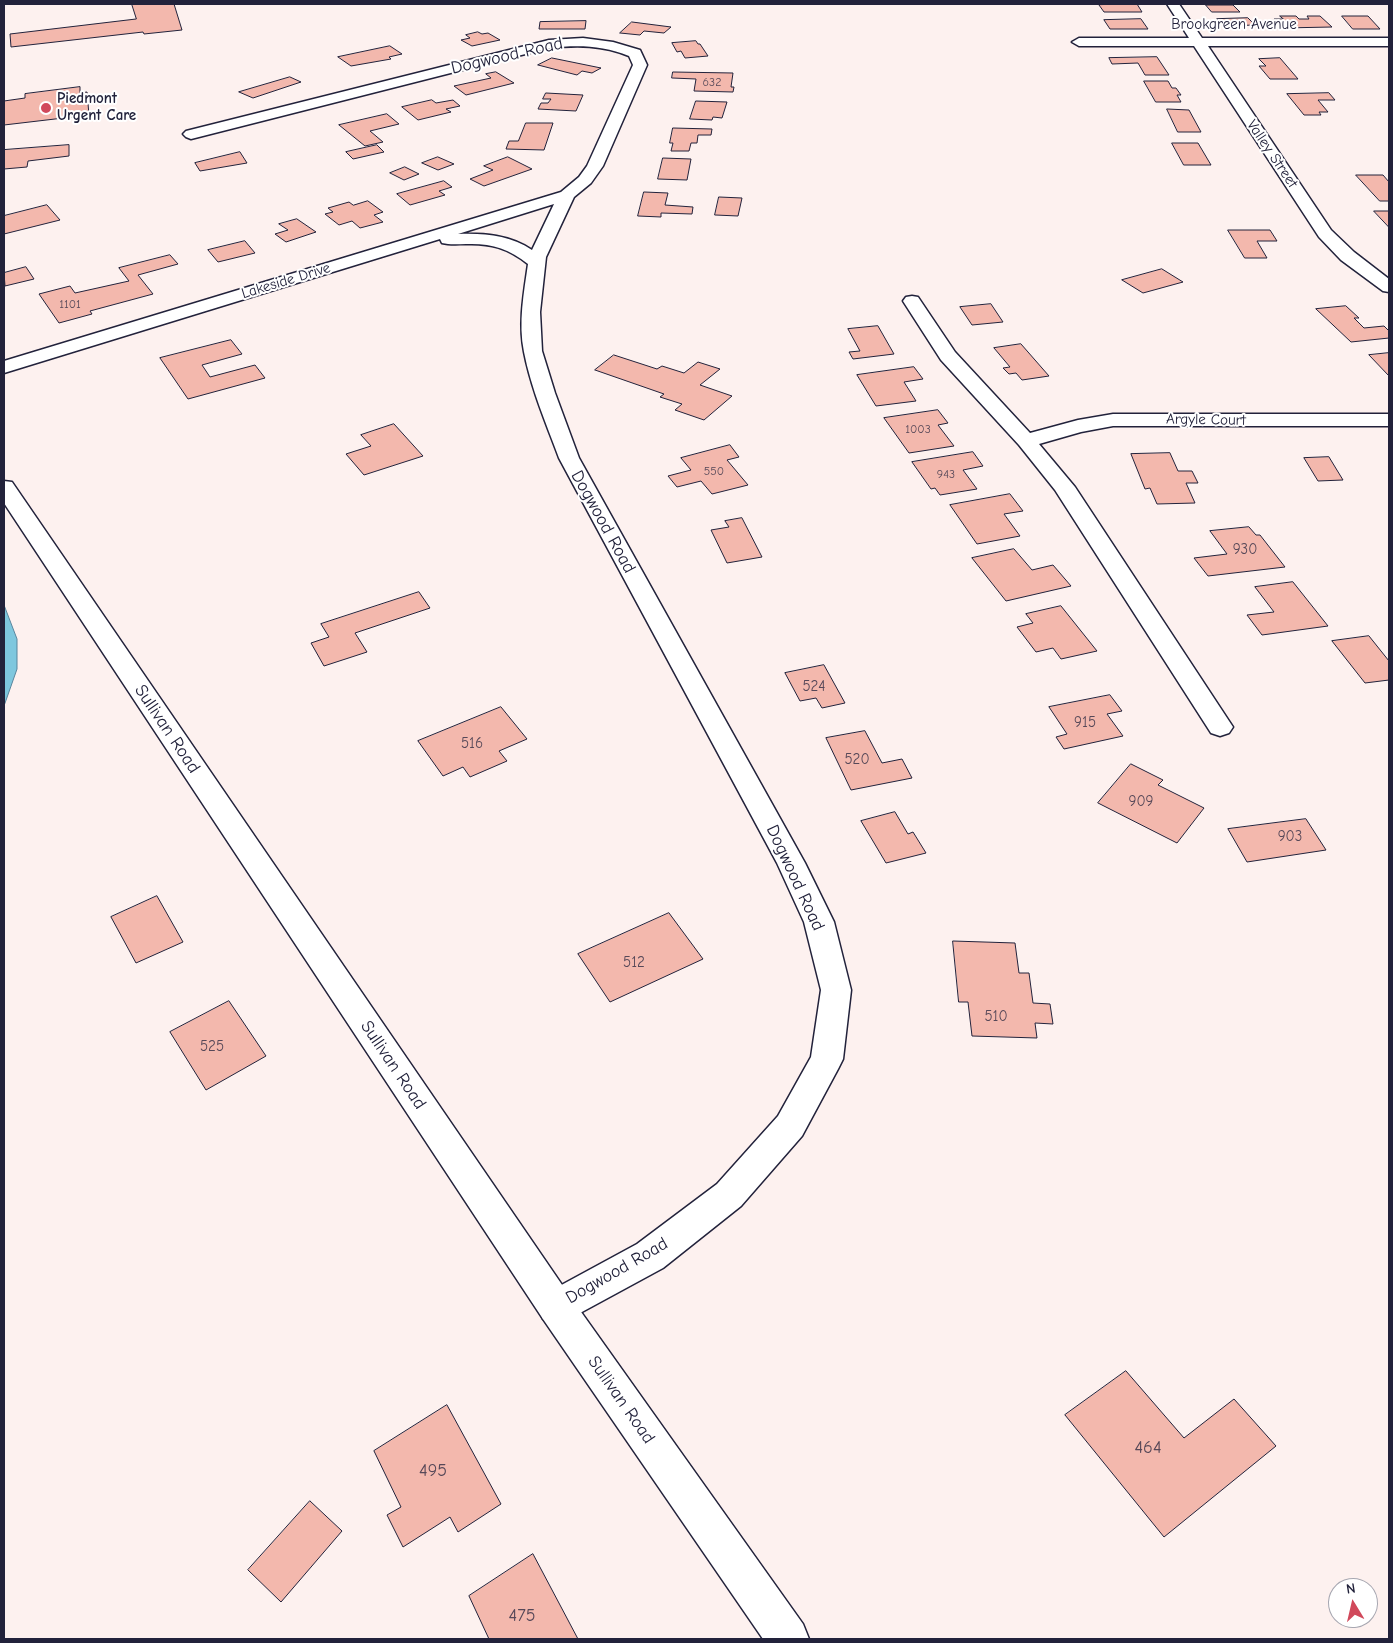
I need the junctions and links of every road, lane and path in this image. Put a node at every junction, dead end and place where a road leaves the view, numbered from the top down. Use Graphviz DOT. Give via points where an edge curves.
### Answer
graph roads {
  1 [pos="1173,4"];
  2 [pos="1079,42"];
  3 [pos="1196,42"];
  4 [pos="1389,42"];
  5 [pos="191,134"];
  6 [pos="567,195"];
  7 [pos="416,241"];
  8 [pos="536,262"];
  9 [pos="1389,287"];
  10 [pos="912,301"];
  11 [pos="4,367"];
  12 [pos="1389,420"];
  13 [pos="1026,441"];
  14 [pos="4,487"];
  15 [pos="1220,727"];
  16 [pos="556,1307"];
  17 [pos="788,1639"];
  1 -- 3 [label="street, Valley Street"];
  2 -- 3 [label="street, Brookgreen Avenue"];
  3 -- 4 [label="street, Brookgreen Avenue"];
  3 -- 9 [label="street, Valley Street" via="1325,233 1341,252"];
  5 -- 6 [label="street, Dogwood Road" via="549,44 594,41 614,44 635,53 640,65 596,166"];
  6 -- 7 [label="street, Lakeside Drive"];
  6 -- 8 [label="street, Dogwood Road"];
  7 -- 8 [label="street" via="465,238 496,241 516,247"];
  7 -- 11 [label="street, Lakeside Drive"];
  8 -- 16 [label="street, Dogwood Road" via="531,312 533,351 569,458 791,863 819,922 836,990 827,1059 790,1126 729,1195 650,1256"];
  10 -- 13 [label="street" via="948,356"];
  12 -- 13 [label="street, Argyle Court" via="1113,420"];
  13 -- 15 [label="street" via="1064,487"];
  14 -- 16 [label="street, Sullivan Road"];
  16 -- 17 [label="street, Sullivan Road"];
}
